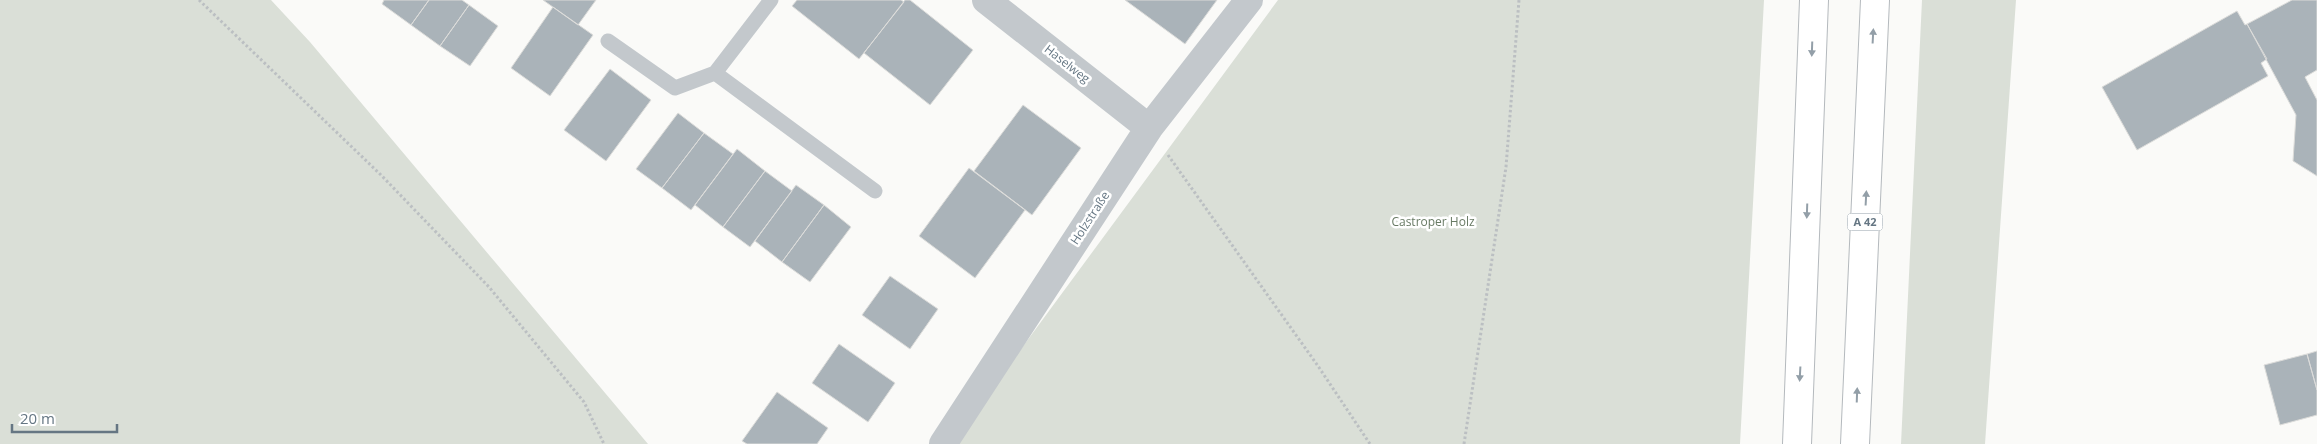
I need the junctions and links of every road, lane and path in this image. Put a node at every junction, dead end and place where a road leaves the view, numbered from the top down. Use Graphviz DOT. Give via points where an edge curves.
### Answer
graph roads {
  1 [pos="199,0"];
  2 [pos="771,0"];
  3 [pos="986,0"];
  4 [pos="1249,0"];
  5 [pos="1520,0"];
  6 [pos="1814,0"];
  7 [pos="1875,0"];
  8 [pos="608,40"];
  9 [pos="714,73"];
  10 [pos="1149,128"];
  11 [pos="875,191"];
  12 [pos="604,444"];
  13 [pos="943,444"];
  14 [pos="1370,444"];
  15 [pos="1464,444"];
  16 [pos="1797,444"];
  17 [pos="1855,444"];
  1 -- 12 [label="path" via="381,175 489,287 584,402"];
  2 -- 9 [label="lane"];
  3 -- 10 [label="street, Haselweg"];
  4 -- 10 [label="street, Holzstraße"];
  5 -- 15 [label="path" via="1506,167"];
  6 -- 16 [label="highway, one-way"];
  17 -- 7 [label="highway, A 42, one-way"];
  8 -- 9 [label="lane" via="675,88"];
  9 -- 11 [label="lane"];
  10 -- 13 [label="street, Holzstraße"];
  10 -- 14 [label="path"];
}
